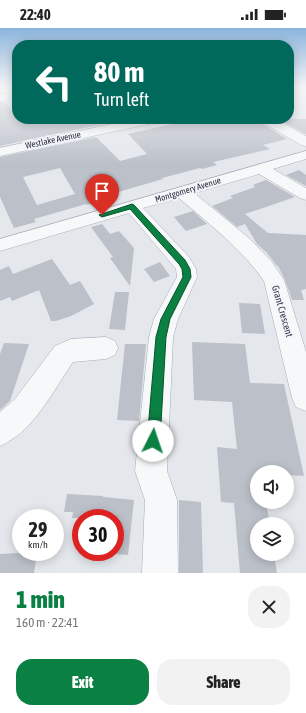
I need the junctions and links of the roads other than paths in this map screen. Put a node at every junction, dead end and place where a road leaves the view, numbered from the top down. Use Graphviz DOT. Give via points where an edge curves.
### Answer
graph roads {
  1 [pos="130,124"];
  2 [pos="275,124"];
  3 [pos="306,142"];
  4 [pos="0,152"];
  5 [pos="306,155"];
  6 [pos="260,168"];
  7 [pos="181,192"];
  8 [pos="306,194"];
  9 [pos="132,206"];
  10 [pos="0,245"];
  11 [pos="106,348"];
  12 [pos="306,398"];
  13 [pos="0,431"];
  14 [pos="160,573"];
  1 -- 4 [label="street, Westlake Avenue"];
  2 -- 3 [label="street"];
  5 -- 6 [label="street, Montgomery Avenue"];
  6 -- 7 [label="street, Montgomery Avenue"];
  6 -- 8 [label="street"];
  7 -- 9 [label="street, Montgomery Avenue"];
  7 -- 12 [label="street, Grant Crescent" via="252,250 274,280"];
  9 -- 10 [label="street, Montgomery Avenue"];
  9 -- 14 [label="street" via="182,262 187,277 166,319 161,337 151,471 161,500"];
  11 -- 13 [label="street" via="71,350 64,354 24,409"];
}
